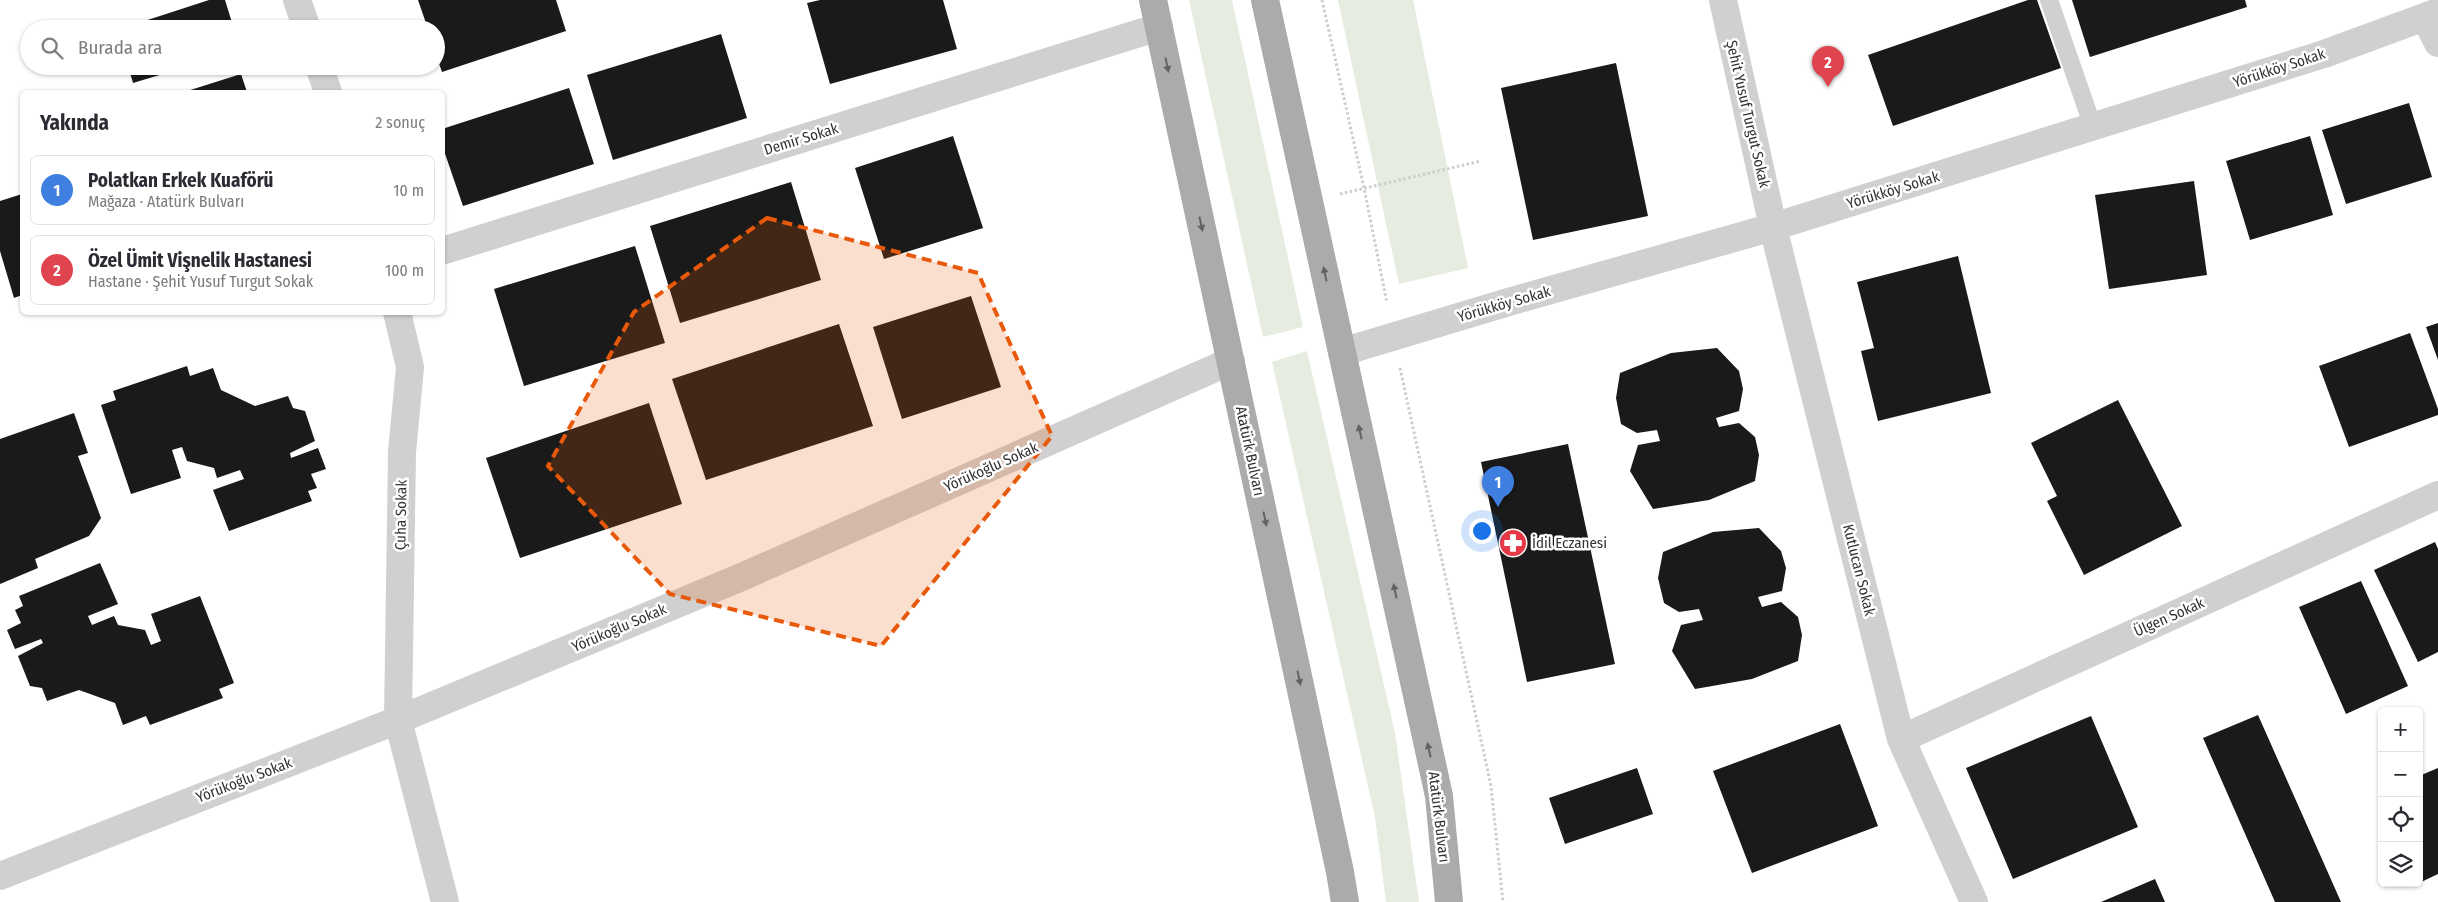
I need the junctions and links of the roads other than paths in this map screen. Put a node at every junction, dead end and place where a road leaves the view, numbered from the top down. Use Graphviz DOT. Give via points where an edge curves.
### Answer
graph roads {
  1 [pos="297,0"];
  2 [pos="1153,0"];
  3 [pos="1265,0"];
  4 [pos="1723,0"];
  5 [pos="2049,0"];
  6 [pos="2431,15"];
  7 [pos="304,20"];
  8 [pos="1159,27"];
  9 [pos="2438,43"];
  10 [pos="322,75"];
  11 [pos="327,90"];
  12 [pos="2093,127"];
  13 [pos="1773,227"];
  14 [pos="445,250"];
  15 [pos="398,315"];
  16 [pos="1342,352"];
  17 [pos="1231,361"];
  18 [pos="2438,495"];
  19 [pos="398,720"];
  20 [pos="1901,739"];
  21 [pos="0,876"];
  22 [pos="445,902"];
  23 [pos="1345,902"];
  24 [pos="1449,902"];
  25 [pos="1974,902"];
  1 -- 7 [label="street"];
  2 -- 8 [label="main road, Atatürk Bulvarı"];
  16 -- 3 [label="main road, Atatürk Bulvarı, one-way"];
  4 -- 13 [label="street, Şehit Yusuf Turgut Sokak"];
  5 -- 12 [label="lane"];
  6 -- 9 [label="street"];
  6 -- 12 [label="street, Yörükköy Sokak" via="2324,54"];
  8 -- 14 [label="street, Demir Sokak"];
  8 -- 17 [label="main road, Atatürk Bulvarı, one-way"];
  10 -- 11 [label="street"];
  12 -- 13 [label="street, Yörükköy Sokak"];
  13 -- 16 [label="street, Yörükköy Sokak"];
  13 -- 20 [label="street, Kutlucan Sokak"];
  15 -- 19 [label="street, Çuha Sokak" via="410,367 402,452"];
  24 -- 16 [label="main road, Atatürk Bulvarı, one-way" via="1440,796"];
  17 -- 19 [label="street, Yörükoğlu Sokak" via="744,576"];
  17 -- 23 [label="main road, Atatürk Bulvarı, one-way"];
  18 -- 20 [label="street, Ülgen Sokak"];
  19 -- 21 [label="street, Yörükoğlu Sokak"];
  19 -- 22 [label="street, Çuha Sokak"];
  20 -- 25 [label="street, Kutlucan Sokak"];
}
